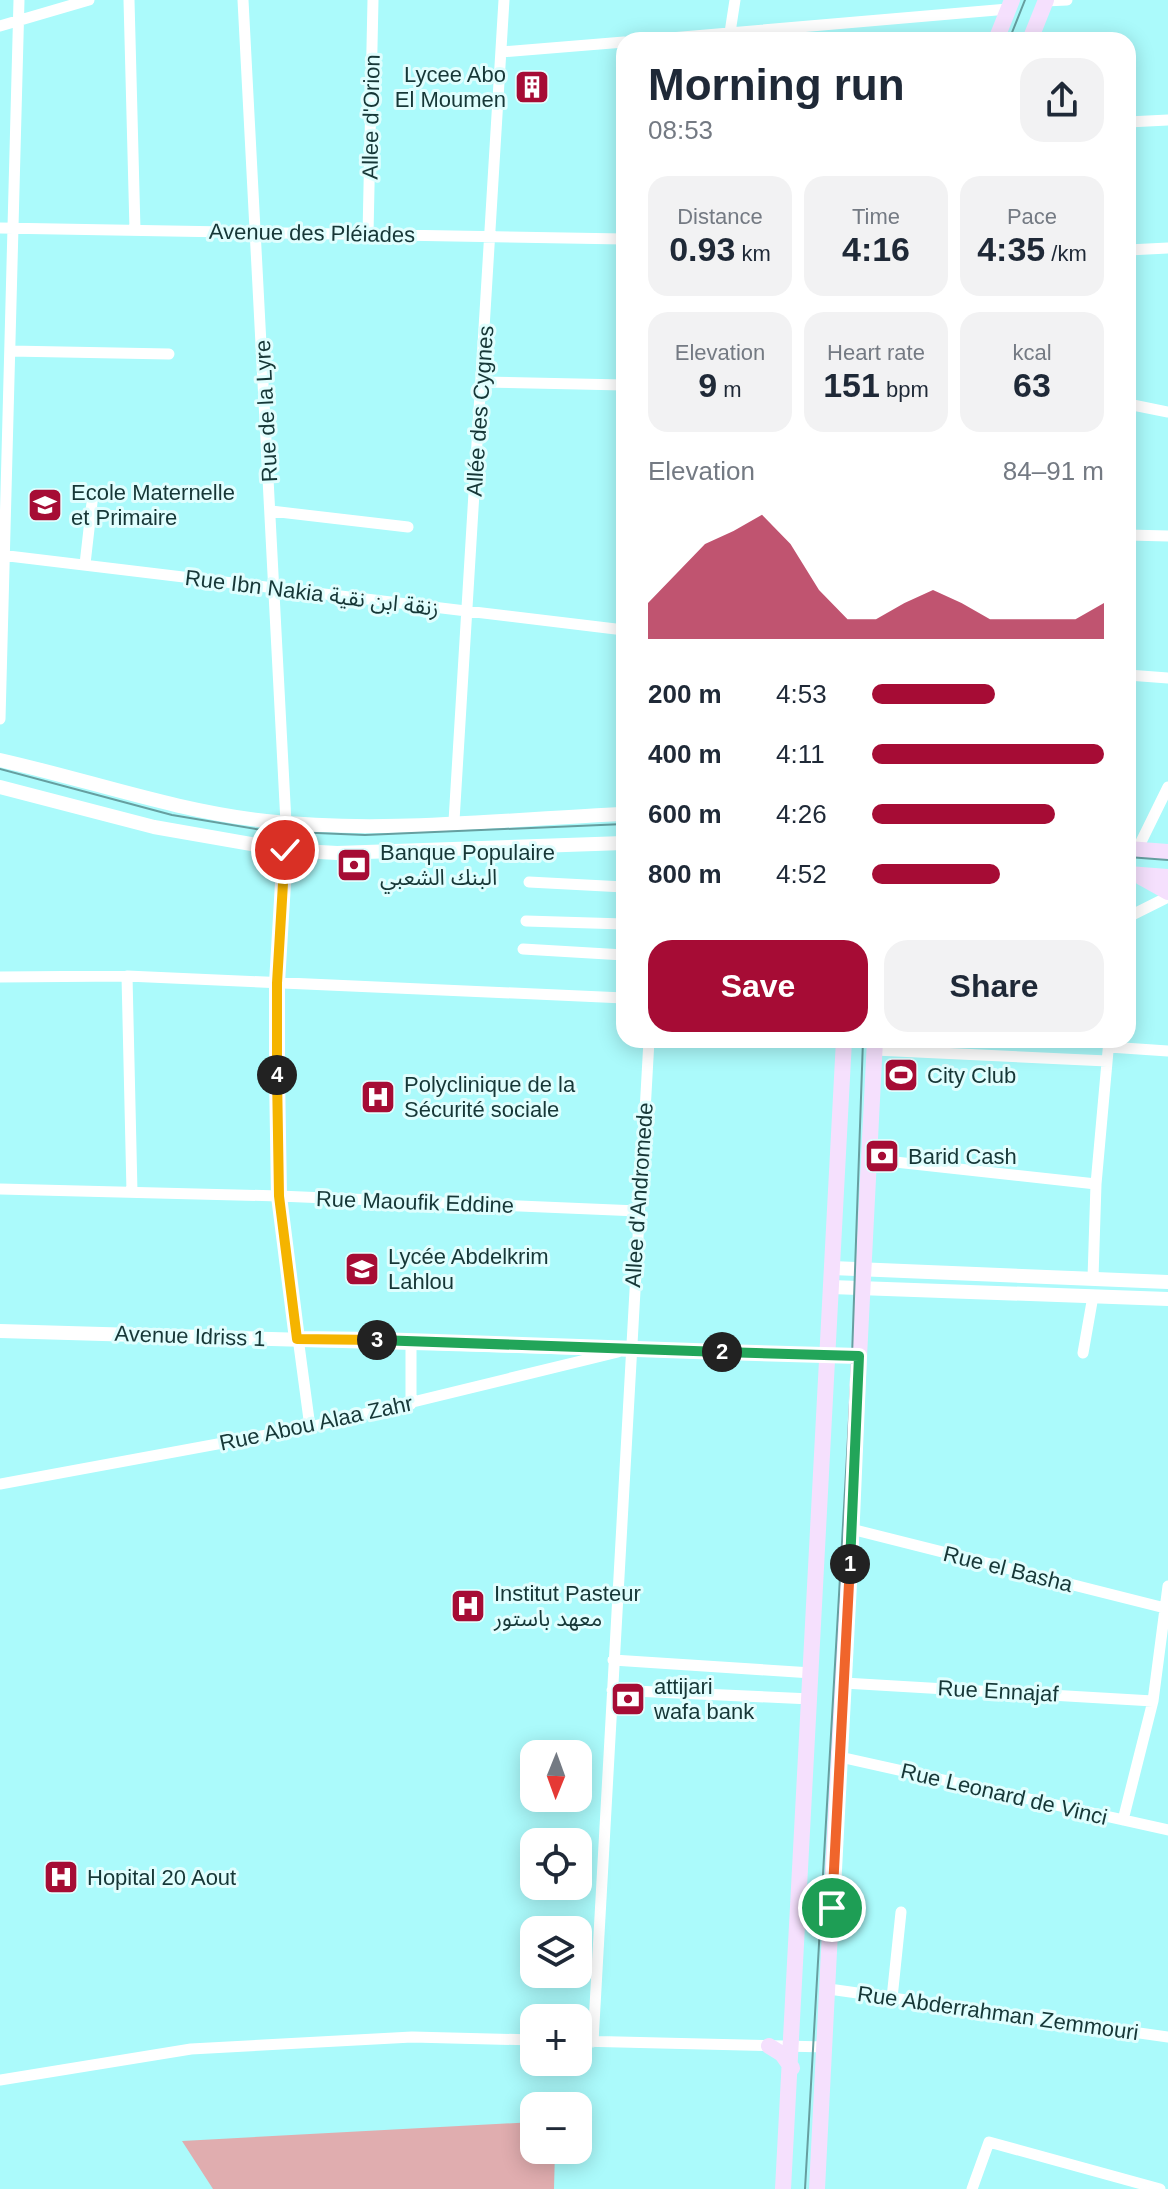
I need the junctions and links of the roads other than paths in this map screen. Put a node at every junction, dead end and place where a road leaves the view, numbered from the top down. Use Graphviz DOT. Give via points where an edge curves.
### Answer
graph roads {
  1 [pos="19,0"];
  2 [pos="89,0"];
  3 [pos="129,0"];
  4 [pos="243,0"];
  5 [pos="373,0"];
  6 [pos="504,0"];
  7 [pos="735,0"];
  8 [pos="1067,0"];
  9 [pos="1045,1"];
  10 [pos="1010,4"];
  11 [pos="966,6"];
  12 [pos="19,22"];
  13 [pos="0,26"];
  14 [pos="731,32"];
  15 [pos="768,32"];
  16 [pos="999,32"];
  17 [pos="1033,32"];
  18 [pos="616,43"];
  19 [pos="501,52"];
  20 [pos="1168,120"];
  21 [pos="1136,122"];
  22 [pos="0,228"];
  23 [pos="14,228"];
  24 [pos="135,230"];
  25 [pos="257,233"];
  26 [pos="368,234"];
  27 [pos="490,236"];
  28 [pos="616,239"];
  29 [pos="1168,248"];
  30 [pos="1136,250"];
  31 [pos="10,351"];
  32 [pos="169,354"];
  33 [pos="482,382"];
  34 [pos="616,385"];
  35 [pos="4,406"];
  36 [pos="1136,406"];
  37 [pos="1168,412"];
  38 [pos="93,494"];
  39 [pos="271,511"];
  40 [pos="408,527"];
  41 [pos="1136,535"];
  42 [pos="1168,536"];
  43 [pos="2,556"];
  44 [pos="85,564"];
  45 [pos="274,589"];
  46 [pos="467,612"];
  47 [pos="616,629"];
  48 [pos="1136,676"];
  49 [pos="1168,678"];
  50 [pos="0,719"];
  51 [pos="0,760"];
  52 [pos="0,787"];
  53 [pos="1168,787"];
  54 [pos="616,814"];
  55 [pos="454,821"];
  56 [pos="286,823"];
  57 [pos="616,843"];
  58 [pos="1136,845"];
  59 [pos="285,850"];
  60 [pos="1136,850"];
  61 [pos="1168,852"];
  62 [pos="1136,874"];
  63 [pos="1136,876"];
  64 [pos="1168,877"];
  65 [pos="529,882"];
  66 [pos="616,887"];
  67 [pos="1168,894"];
  68 [pos="1136,912"];
  69 [pos="526,921"];
  70 [pos="616,924"];
  71 [pos="523,949"];
  72 [pos="616,955"];
  73 [pos="127,976"];
  74 [pos="0,977"];
  75 [pos="277,983"];
  76 [pos="616,998"];
  77 [pos="1136,1047"];
  78 [pos="648,1048"];
  79 [pos="844,1048"];
  80 [pos="875,1048"];
  81 [pos="918,1048"];
  82 [pos="1109,1048"];
  83 [pos="1168,1051"];
  84 [pos="1107,1061"];
  85 [pos="868,1159"];
  86 [pos="1096,1184"];
  87 [pos="0,1189"];
  88 [pos="132,1192"];
  89 [pos="279,1196"];
  90 [pos="638,1211"];
  91 [pos="832,1268"];
  92 [pos="863,1269"];
  93 [pos="1093,1278"];
  94 [pos="1168,1282"];
  95 [pos="831,1287"];
  96 [pos="863,1288"];
  97 [pos="1093,1296"];
  98 [pos="1168,1299"];
  99 [pos="0,1331"];
  100 [pos="297,1339"];
  101 [pos="411,1341"];
  102 [pos="630,1349"];
  103 [pos="1083,1353"];
  104 [pos="828,1356"];
  105 [pos="859,1356"];
  106 [pos="411,1404"];
  107 [pos="310,1427"];
  108 [pos="0,1484"];
  109 [pos="851,1529"];
  110 [pos="1168,1586"];
  111 [pos="1165,1608"];
  112 [pos="613,1660"];
  113 [pos="812,1673"];
  114 [pos="844,1683"];
  115 [pos="612,1690"];
  116 [pos="811,1699"];
  117 [pos="1153,1701"];
  118 [pos="840,1757"];
  119 [pos="1123,1820"];
  120 [pos="1168,1830"];
  121 [pos="901,1912"];
  122 [pos="829,1989"];
  123 [pos="892,1998"];
  124 [pos="1168,2037"];
  125 [pos="520,2040"];
  126 [pos="593,2042"];
  127 [pos="769,2046"];
  128 [pos="793,2047"];
  129 [pos="826,2047"];
  130 [pos="792,2068"];
  131 [pos="0,2080"];
  132 [pos="783,2189"];
  133 [pos="817,2189"];
  134 [pos="972,2189"];
  135 [pos="1160,2189"];
  1 -- 12 [label="street"];
  2 -- 12 [label="street"];
  3 -- 24 [label="street"];
  4 -- 25 [label="street, Rue de la Lyre"];
  5 -- 26 [label="street, Allee d'Orion"];
  6 -- 19 [label="street, Allée des Cygnes"];
  7 -- 14 [label="street"];
  8 -- 9 [label="street"];
  9 -- 17 [label="main road"];
  10 -- 11 [label="street"];
  10 -- 16 [label="main road"];
  11 -- 15 [label="street"];
  12 -- 13 [label="street"];
  12 -- 23 [label="street"];
  18 -- 19 [label="street"];
  19 -- 27 [label="street, Allée des Cygnes"];
  20 -- 21 [label="street"];
  22 -- 23 [label="street, Avenue des Pléiades"];
  23 -- 24 [label="street, Avenue des Pléiades"];
  23 -- 31 [label="street"];
  24 -- 25 [label="street, Avenue des Pléiades"];
  25 -- 26 [label="street, Avenue des Pléiades"];
  25 -- 39 [label="street, Rue de la Lyre"];
  26 -- 27 [label="street, Avenue des Pléiades"];
  27 -- 28 [label="street, Avenue des Pléiades"];
  27 -- 33 [label="street, Allée des Cygnes"];
  29 -- 30 [label="street"];
  31 -- 32 [label="street"];
  31 -- 35 [label="street"];
  33 -- 34 [label="street"];
  33 -- 46 [label="street, Allée des Cygnes"];
  35 -- 43 [label="street"];
  36 -- 37 [label="street"];
  38 -- 44 [label="street"];
  39 -- 40 [label="street"];
  39 -- 45 [label="street, Rue de la Lyre"];
  41 -- 42 [label="street"];
  43 -- 44 [label="street, Rue Ibn Nakia زنقة ابن نقية"];
  43 -- 50 [label="street"];
  44 -- 45 [label="street, Rue Ibn Nakia زنقة ابن نقية"];
  45 -- 46 [label="street, Rue Ibn Nakia زنقة ابن نقية"];
  45 -- 56 [label="street, Rue de la Lyre"];
  46 -- 47 [label="street, Rue Ibn Nakia زنقة ابن نقية"];
  46 -- 55 [label="street, Allée des Cygnes"];
  48 -- 49 [label="street"];
  51 -- 56 [label="street" via="179,807"];
  52 -- 59 [label="street" via="154,827"];
  53 -- 58 [label="street"];
  54 -- 55 [label="street"];
  55 -- 56 [label="street"];
  57 -- 59 [label="street" via="337,853"];
  59 -- 75 [label="street"];
  60 -- 61 [label="main road"];
  62 -- 64 [label="main road"];
  63 -- 67 [label="main road"];
  65 -- 66 [label="street"];
  67 -- 68 [label="street"];
  69 -- 70 [label="street"];
  71 -- 72 [label="street"];
  73 -- 74 [label="street"];
  73 -- 75 [label="street"];
  73 -- 88 [label="street"];
  75 -- 76 [label="street"];
  75 -- 89 [label="street"];
  77 -- 83 [label="street"];
  78 -- 90 [label="street, Allee d'Andromede"];
  79 -- 91 [label="main road"];
  80 -- 85 [label="main road"];
  81 -- 84 [label="street"];
  82 -- 84 [label="street"];
  84 -- 86 [label="street"];
  85 -- 86 [label="street"];
  85 -- 92 [label="main road"];
  86 -- 93 [label="street"];
  87 -- 88 [label="street, Rue Maoufik Eddine"];
  88 -- 89 [label="street, Rue Maoufik Eddine"];
  89 -- 90 [label="street, Rue Maoufik Eddine"];
  89 -- 100 [label="street"];
  90 -- 102 [label="street, Allee d'Andromede"];
  91 -- 92 [label="street"];
  91 -- 95 [label="main road"];
  92 -- 93 [label="street"];
  92 -- 96 [label="main road"];
  93 -- 94 [label="street"];
  95 -- 96 [label="street"];
  95 -- 104 [label="main road"];
  96 -- 97 [label="street"];
  96 -- 105 [label="main road"];
  97 -- 98 [label="street"];
  97 -- 103 [label="street"];
  99 -- 100 [label="street, Avenue Idriss 1"];
  100 -- 101 [label="street, Avenue Idriss 1"];
  100 -- 107 [label="street"];
  101 -- 102 [label="street, Avenue Idriss 1"];
  101 -- 106 [label="street"];
  102 -- 104 [label="street, Avenue Idriss 1"];
  102 -- 106 [label="street, Rue Abou Alaa Zahr"];
  102 -- 112 [label="street, Allee d'Andromede"];
  104 -- 105 [label="street, Avenue Idriss 1"];
  104 -- 113 [label="main road"];
  105 -- 109 [label="main road"];
  106 -- 107 [label="street, Rue Abou Alaa Zahr"];
  107 -- 108 [label="street, Rue Abou Alaa Zahr"];
  109 -- 111 [label="street, Rue el Basha"];
  109 -- 114 [label="main road"];
  110 -- 111 [label="street"];
  111 -- 117 [label="street"];
  112 -- 113 [label="street"];
  112 -- 115 [label="street, Allee d'Andromede"];
  113 -- 116 [label="main road"];
  114 -- 117 [label="street, Rue Ennajaf"];
  114 -- 118 [label="main road"];
  115 -- 116 [label="street"];
  115 -- 126 [label="street, Allee d'Andromede"];
  116 -- 128 [label="main road"];
  117 -- 119 [label="street"];
  118 -- 119 [label="street, Rue Leonard de Vinci"];
  118 -- 122 [label="main road"];
  119 -- 120 [label="street, Rue Leonard de Vinci"];
  121 -- 123 [label="street"];
  122 -- 123 [label="street, Rue Abderrahman Zemmouri"];
  122 -- 129 [label="main road"];
  123 -- 124 [label="street, Rue Abderrahman Zemmouri"];
  125 -- 131 [label="street" via="412,2037 191,2049"];
  126 -- 127 [label="street"];
  127 -- 128 [label="street"];
  127 -- 130 [label="main road"];
  128 -- 129 [label="street"];
  128 -- 130 [label="main road"];
  129 -- 133 [label="main road"];
  130 -- 132 [label="main road"];
  134 -- 135 [label="street" via="989,2142"];
}
